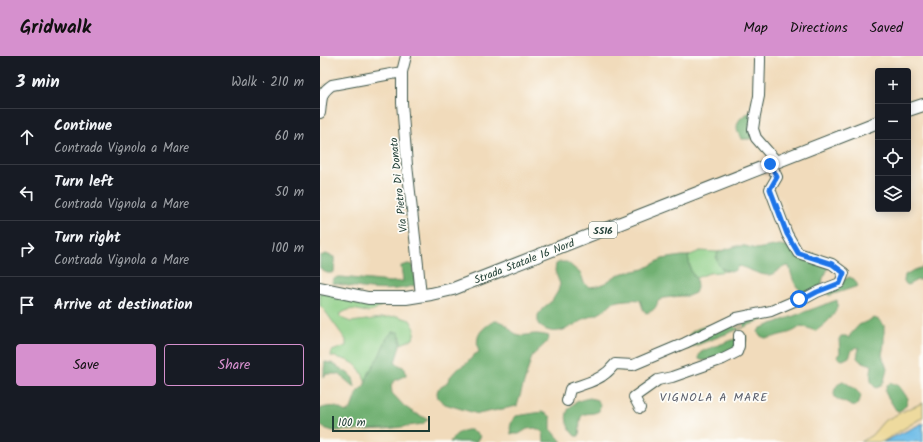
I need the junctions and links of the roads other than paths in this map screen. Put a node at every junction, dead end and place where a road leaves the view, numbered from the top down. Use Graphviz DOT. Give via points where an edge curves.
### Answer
graph roads {
  1 [pos="406,56"];
  2 [pos="760,56"];
  3 [pos="402,72"];
  4 [pos="923,105"];
  5 [pos="911,109"];
  6 [pos="320,112"];
  7 [pos="875,123"];
  8 [pos="774,163"];
  9 [pos="320,288"];
  10 [pos="421,296"];
  11 [pos="739,335"];
  12 [pos="567,401"];
  13 [pos="640,408"];
  1 -- 3 [label="street, Via Pietro Di Donato"];
  2 -- 8 [label="street" via="759,96 753,130"];
  3 -- 6 [label="street" via="332,85 321,93"];
  3 -- 10 [label="street, Via Pietro Di Donato" via="407,165"];
  4 -- 5 [label="main road"];
  7 -- 8 [label="main road, Strada Statale 16 Nord / SS16"];
  8 -- 10 [label="main road, Strada Statale 16 Nord / SS16" via="452,289"];
  8 -- 12 [label="street" via="777,177 770,189 787,234 798,253 832,264 844,273 840,283 771,311 737,318 633,365 615,364 606,374 570,389"];
  9 -- 10 [label="main road, Strada Statale 16 Nord / SS16" via="368,298"];
  11 -- 13 [label="street" via="737,352 658,380 634,397"];
}
